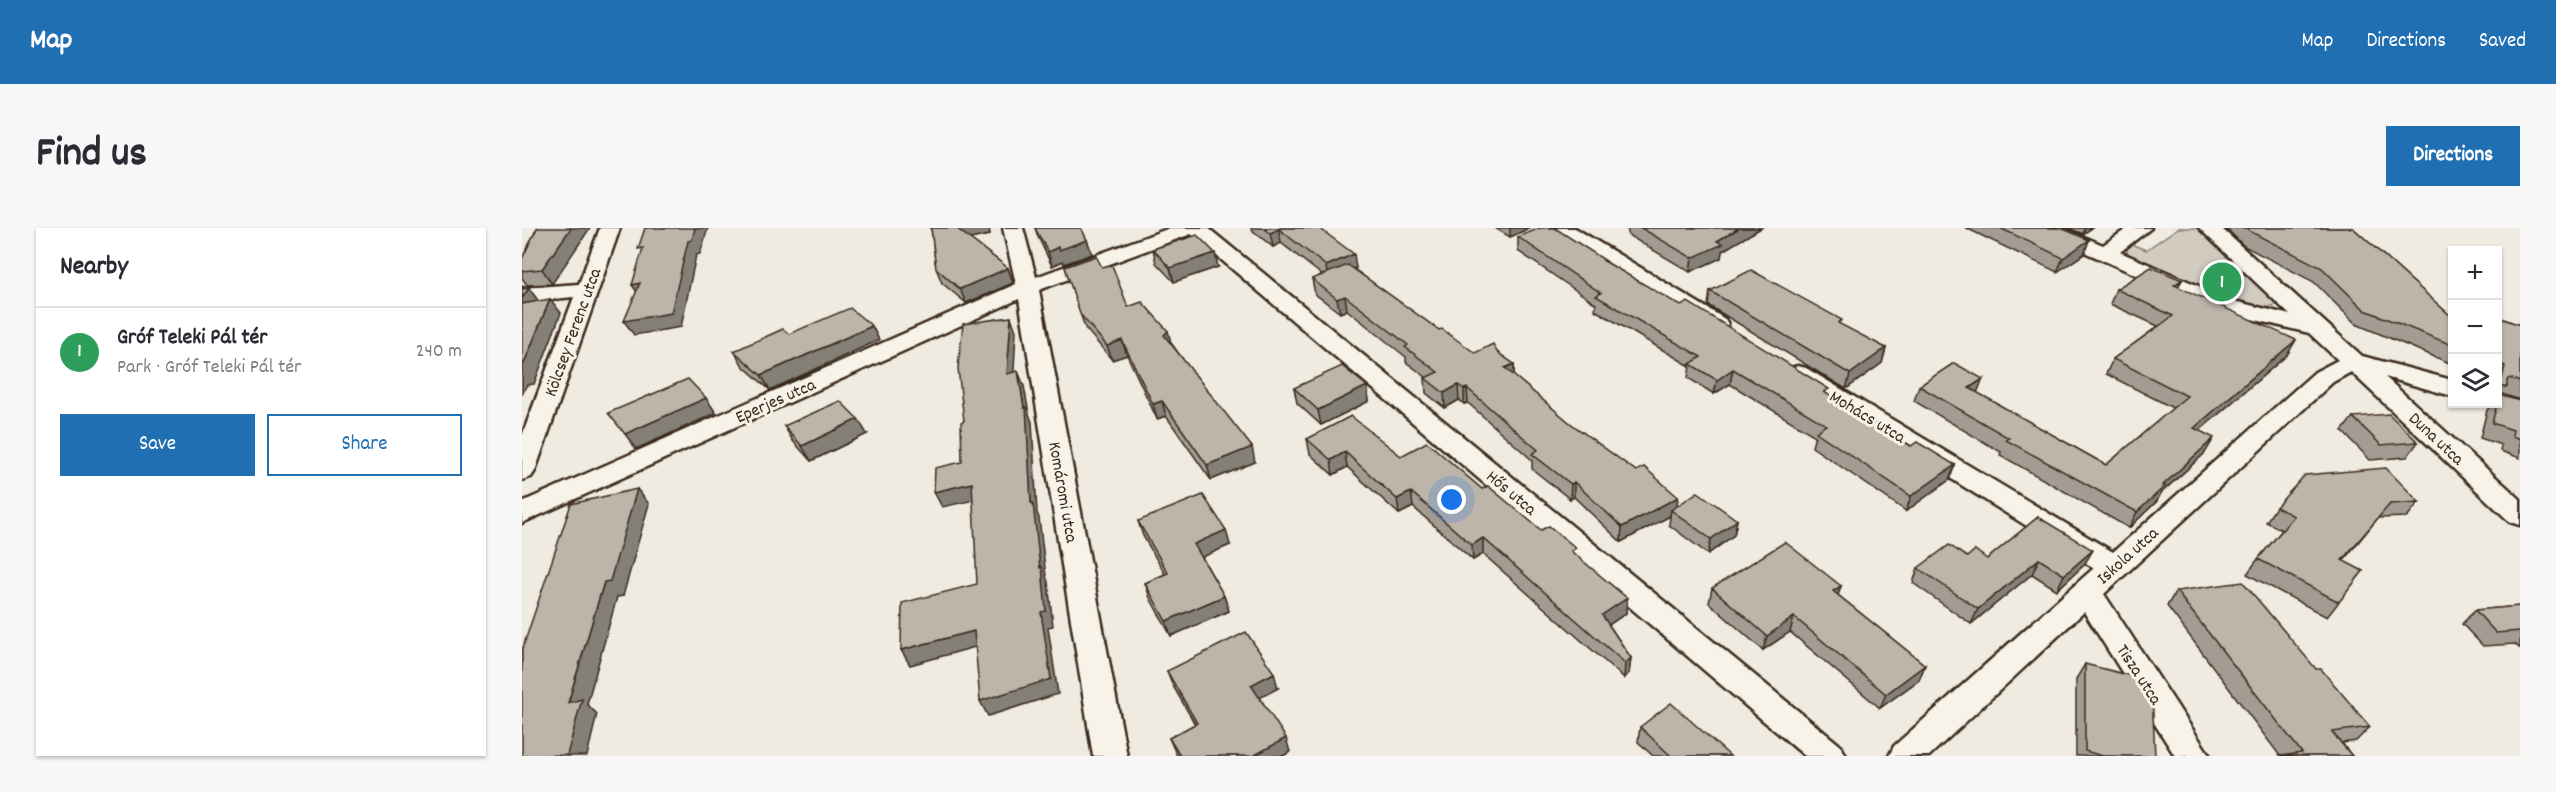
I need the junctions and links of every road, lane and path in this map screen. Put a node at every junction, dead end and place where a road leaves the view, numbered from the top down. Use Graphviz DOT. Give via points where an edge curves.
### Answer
graph roads {
  1 [pos="610,228"];
  2 [pos="1013,228"];
  3 [pos="1189,228"];
  4 [pos="1196,228"];
  5 [pos="1560,228"];
  6 [pos="2046,228"];
  7 [pos="2141,228"];
  8 [pos="2210,228"];
  9 [pos="2106,253"];
  10 [pos="1028,287"];
  11 [pos="586,290"];
  12 [pos="522,295"];
  13 [pos="2318,328"];
  14 [pos="1733,334"];
  15 [pos="1774,358"];
  16 [pos="2354,361"];
  17 [pos="2448,387"];
  18 [pos="522,471"];
  19 [pos="522,513"];
  20 [pos="2520,514"];
  21 [pos="2115,567"];
  22 [pos="2087,592"];
  23 [pos="1110,756"];
  24 [pos="1829,756"];
  25 [pos="1906,756"];
  26 [pos="2193,756"];
  1 -- 11 [label="street, Kölcsey Ferenc utca"];
  2 -- 10 [label="street, Komáromi utca"];
  3 -- 10 [label="street, Eperjes utca"];
  4 -- 24 [label="street, Hős utca"];
  5 -- 14 [label="street"];
  6 -- 9 [label="street"];
  7 -- 9 [label="street"];
  8 -- 13 [label="street, Duna utca"];
  9 -- 13 [label="street" via="2226,306"];
  10 -- 19 [label="street, Eperjes utca"];
  10 -- 23 [label="street, Komáromi utca"];
  11 -- 12 [label="street"];
  11 -- 18 [label="street, Kölcsey Ferenc utca"];
  13 -- 16 [label="street, Duna utca"];
  15 -- 21 [label="street, Mohács utca"];
  16 -- 17 [label="street"];
  16 -- 20 [label="street, Duna utca"];
  16 -- 21 [label="street, Iskola utca" via="2324,376"];
  21 -- 22 [label="street, Iskola utca"];
  22 -- 25 [label="street, Iskola utca"];
  22 -- 26 [label="street, Tisza utca"];
}
